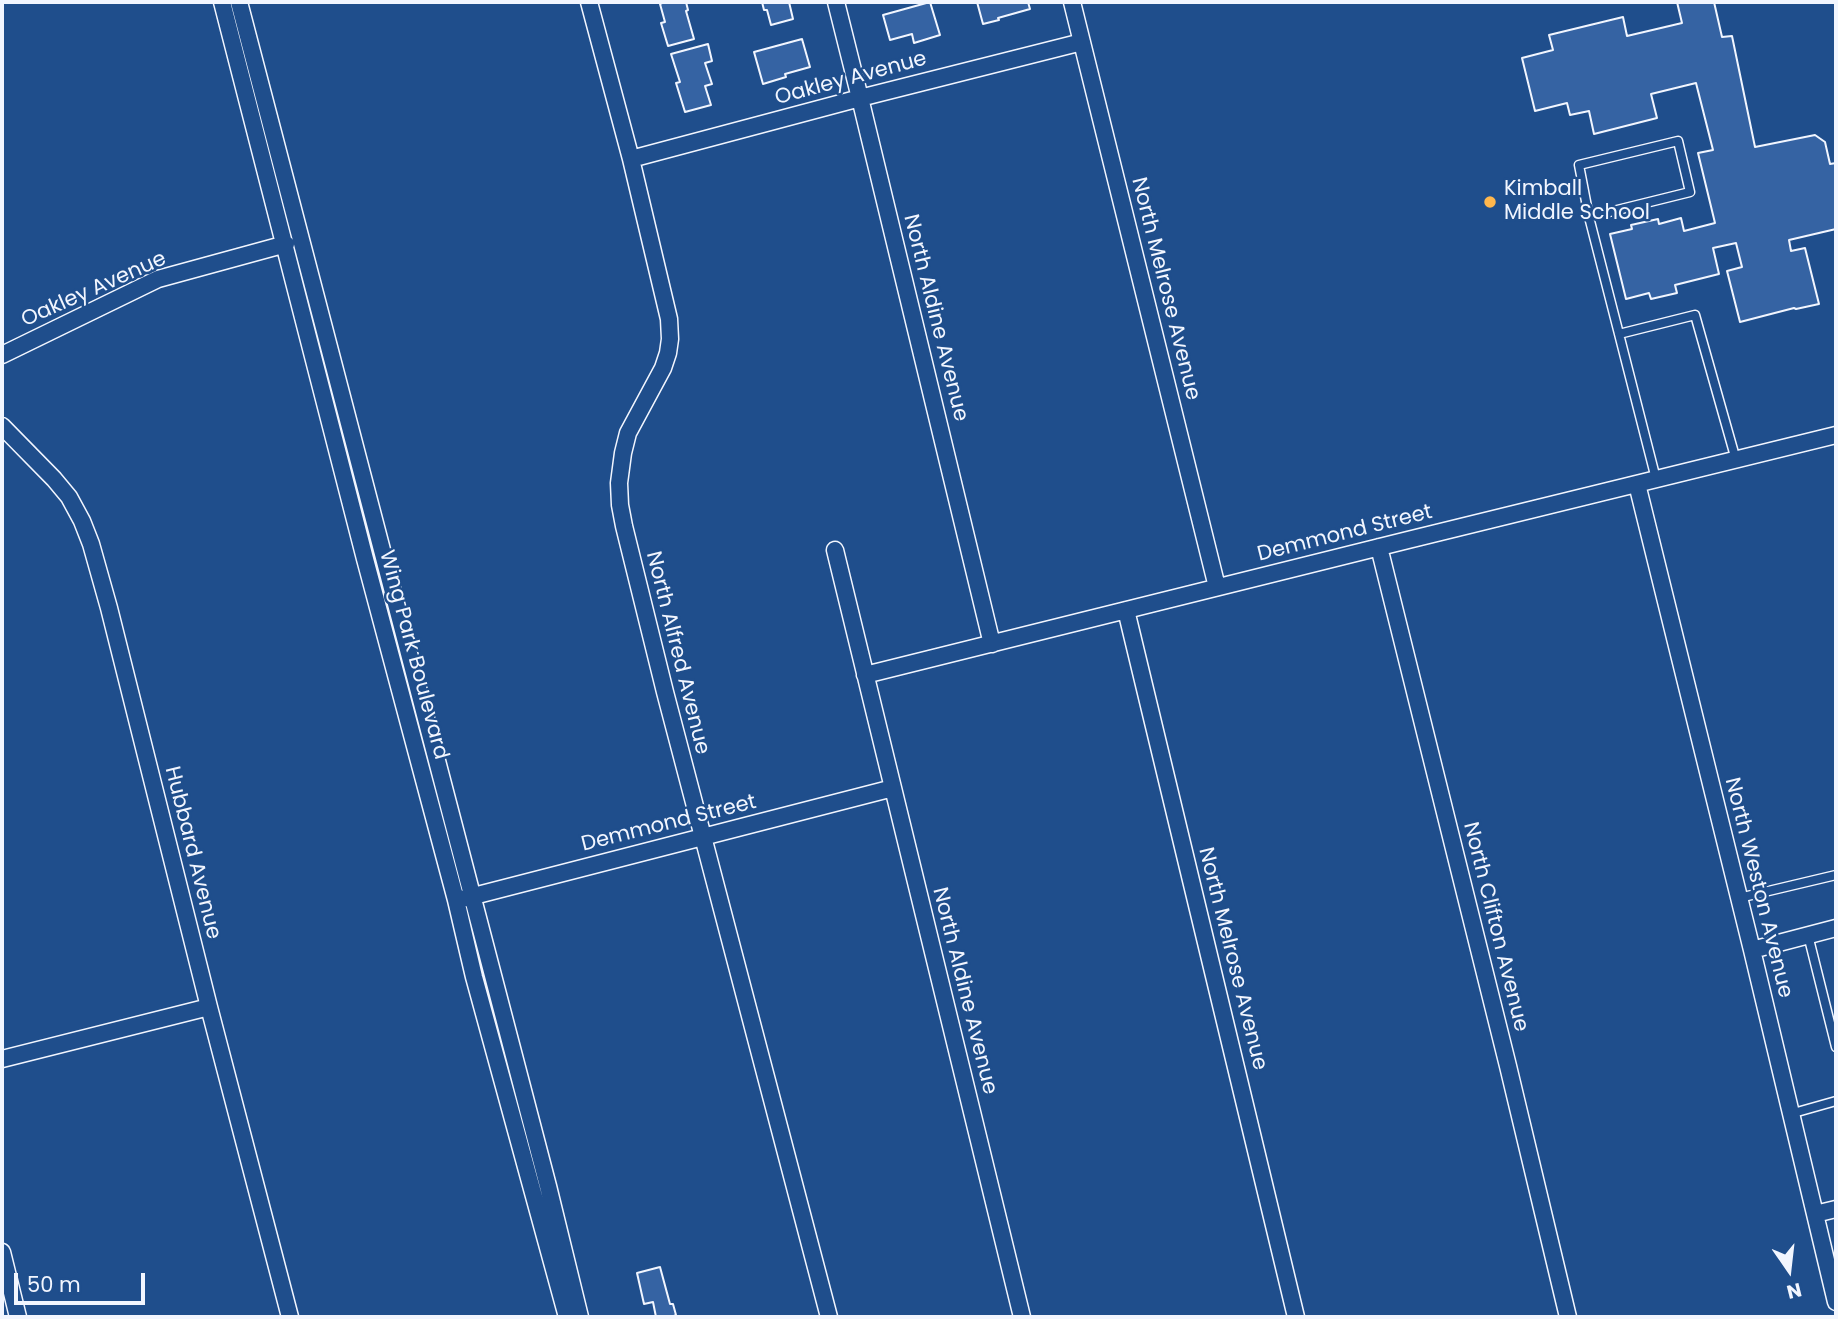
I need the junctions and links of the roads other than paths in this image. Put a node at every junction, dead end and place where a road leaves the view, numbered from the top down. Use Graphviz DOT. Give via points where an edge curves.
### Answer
graph roads {
  1 [pos="222,2"];
  2 [pos="239,2"];
  3 [pos="589,2"];
  4 [pos="835,2"];
  5 [pos="1072,2"];
  6 [pos="1082,42"];
  7 [pos="860,98"];
  8 [pos="631,159"];
  9 [pos="1589,217"];
  10 [pos="285,244"];
  11 [pos="1619,334"];
  12 [pos="2,355"];
  13 [pos="2,426"];
  14 [pos="1836,435"];
  15 [pos="1736,460"];
  16 [pos="1656,479"];
  17 [pos="1637,484"];
  18 [pos="1379,547"];
  19 [pos="835,550"];
  20 [pos="1217,587"];
  21 [pos="1126,610"];
  22 [pos="992,644"];
  23 [pos="865,675"];
  24 [pos="893,788"];
  25 [pos="704,836"];
  26 [pos="1836,875"];
  27 [pos="464,898"];
  28 [pos="1739,898"];
  29 [pos="1836,928"];
  30 [pos="1808,935"];
  31 [pos="1752,950"];
  32 [pos="209,1007"];
  33 [pos="1836,1047"];
  34 [pos="2,1059"];
  35 [pos="1836,1101"];
  36 [pos="1790,1114"];
  37 [pos="1836,1209"];
  38 [pos="1815,1214"];
  39 [pos="2,1252"];
  40 [pos="1832,1268"];
  41 [pos="1836,1302"];
  42 [pos="18,1317"];
  43 [pos="290,1317"];
  44 [pos="567,1317"];
  45 [pos="580,1317"];
  46 [pos="829,1317"];
  47 [pos="1022,1317"];
  48 [pos="1296,1317"];
  49 [pos="1568,1317"];
  1 -- 10 [label="street, Wing Park Boulevard"];
  2 -- 27 [label="street, Wing Park Boulevard"];
  3 -- 8 [label="street, North Alfred Avenue"];
  4 -- 7 [label="street, North Aldine Avenue"];
  5 -- 6 [label="street, North Melrose Avenue"];
  6 -- 7 [label="street, Oakley Avenue"];
  6 -- 20 [label="street, North Melrose Avenue"];
  7 -- 8 [label="street, Oakley Avenue"];
  7 -- 22 [label="street, North Aldine Avenue"];
  8 -- 25 [label="street, North Alfred Avenue" via="670,339 663,368 628,433 620,505"];
  9 -- 9 [label="lane" via="1578,165 1678,141 1690,192"];
  9 -- 11 [label="lane"];
  10 -- 12 [label="street, Oakley Avenue" via="158,279"];
  10 -- 27 [label="street, Wing Park Boulevard" via="351,505"];
  11 -- 15 [label="lane" via="1695,315"];
  11 -- 16 [label="lane"];
  13 -- 32 [label="street, Hubbard Avenue" via="69,497 91,544"];
  14 -- 15 [label="street, Demmond Street"];
  15 -- 16 [label="street, Demmond Street"];
  16 -- 17 [label="street, Demmond Street"];
  17 -- 18 [label="street, Demmond Street"];
  17 -- 28 [label="street, North Weston Avenue"];
  18 -- 20 [label="street, Demmond Street"];
  18 -- 49 [label="street, North Clifton Avenue"];
  19 -- 23 [label="street, North Aldine Avenue"];
  20 -- 21 [label="street, Demmond Street"];
  21 -- 22 [label="street, Demmond Street"];
  21 -- 48 [label="street, North Melrose Avenue"];
  22 -- 23 [label="street, Demmond Street"];
  23 -- 24 [label="street, North Aldine Avenue"];
  24 -- 25 [label="street, Demmond Street"];
  24 -- 47 [label="street, North Aldine Avenue"];
  25 -- 27 [label="street, Demmond Street"];
  25 -- 46 [label="street, North Alfred Avenue"];
  26 -- 28 [label="lane"];
  27 -- 44 [label="street, Wing Park Boulevard" via="474,977"];
  27 -- 45 [label="street, Wing Park Boulevard"];
  28 -- 31 [label="street, North Weston Avenue"];
  29 -- 30 [label="street"];
  30 -- 31 [label="street"];
  30 -- 33 [label="lane"];
  31 -- 36 [label="street, North Weston Avenue"];
  32 -- 34 [label="street"];
  32 -- 43 [label="street, Hubbard Avenue"];
  35 -- 36 [label="lane"];
  36 -- 38 [label="street, North Weston Avenue"];
  37 -- 38 [label="street"];
  38 -- 40 [label="street, North Weston Avenue"];
  39 -- 42 [label="street"];
  40 -- 41 [label="street, North Weston Avenue"];
}
